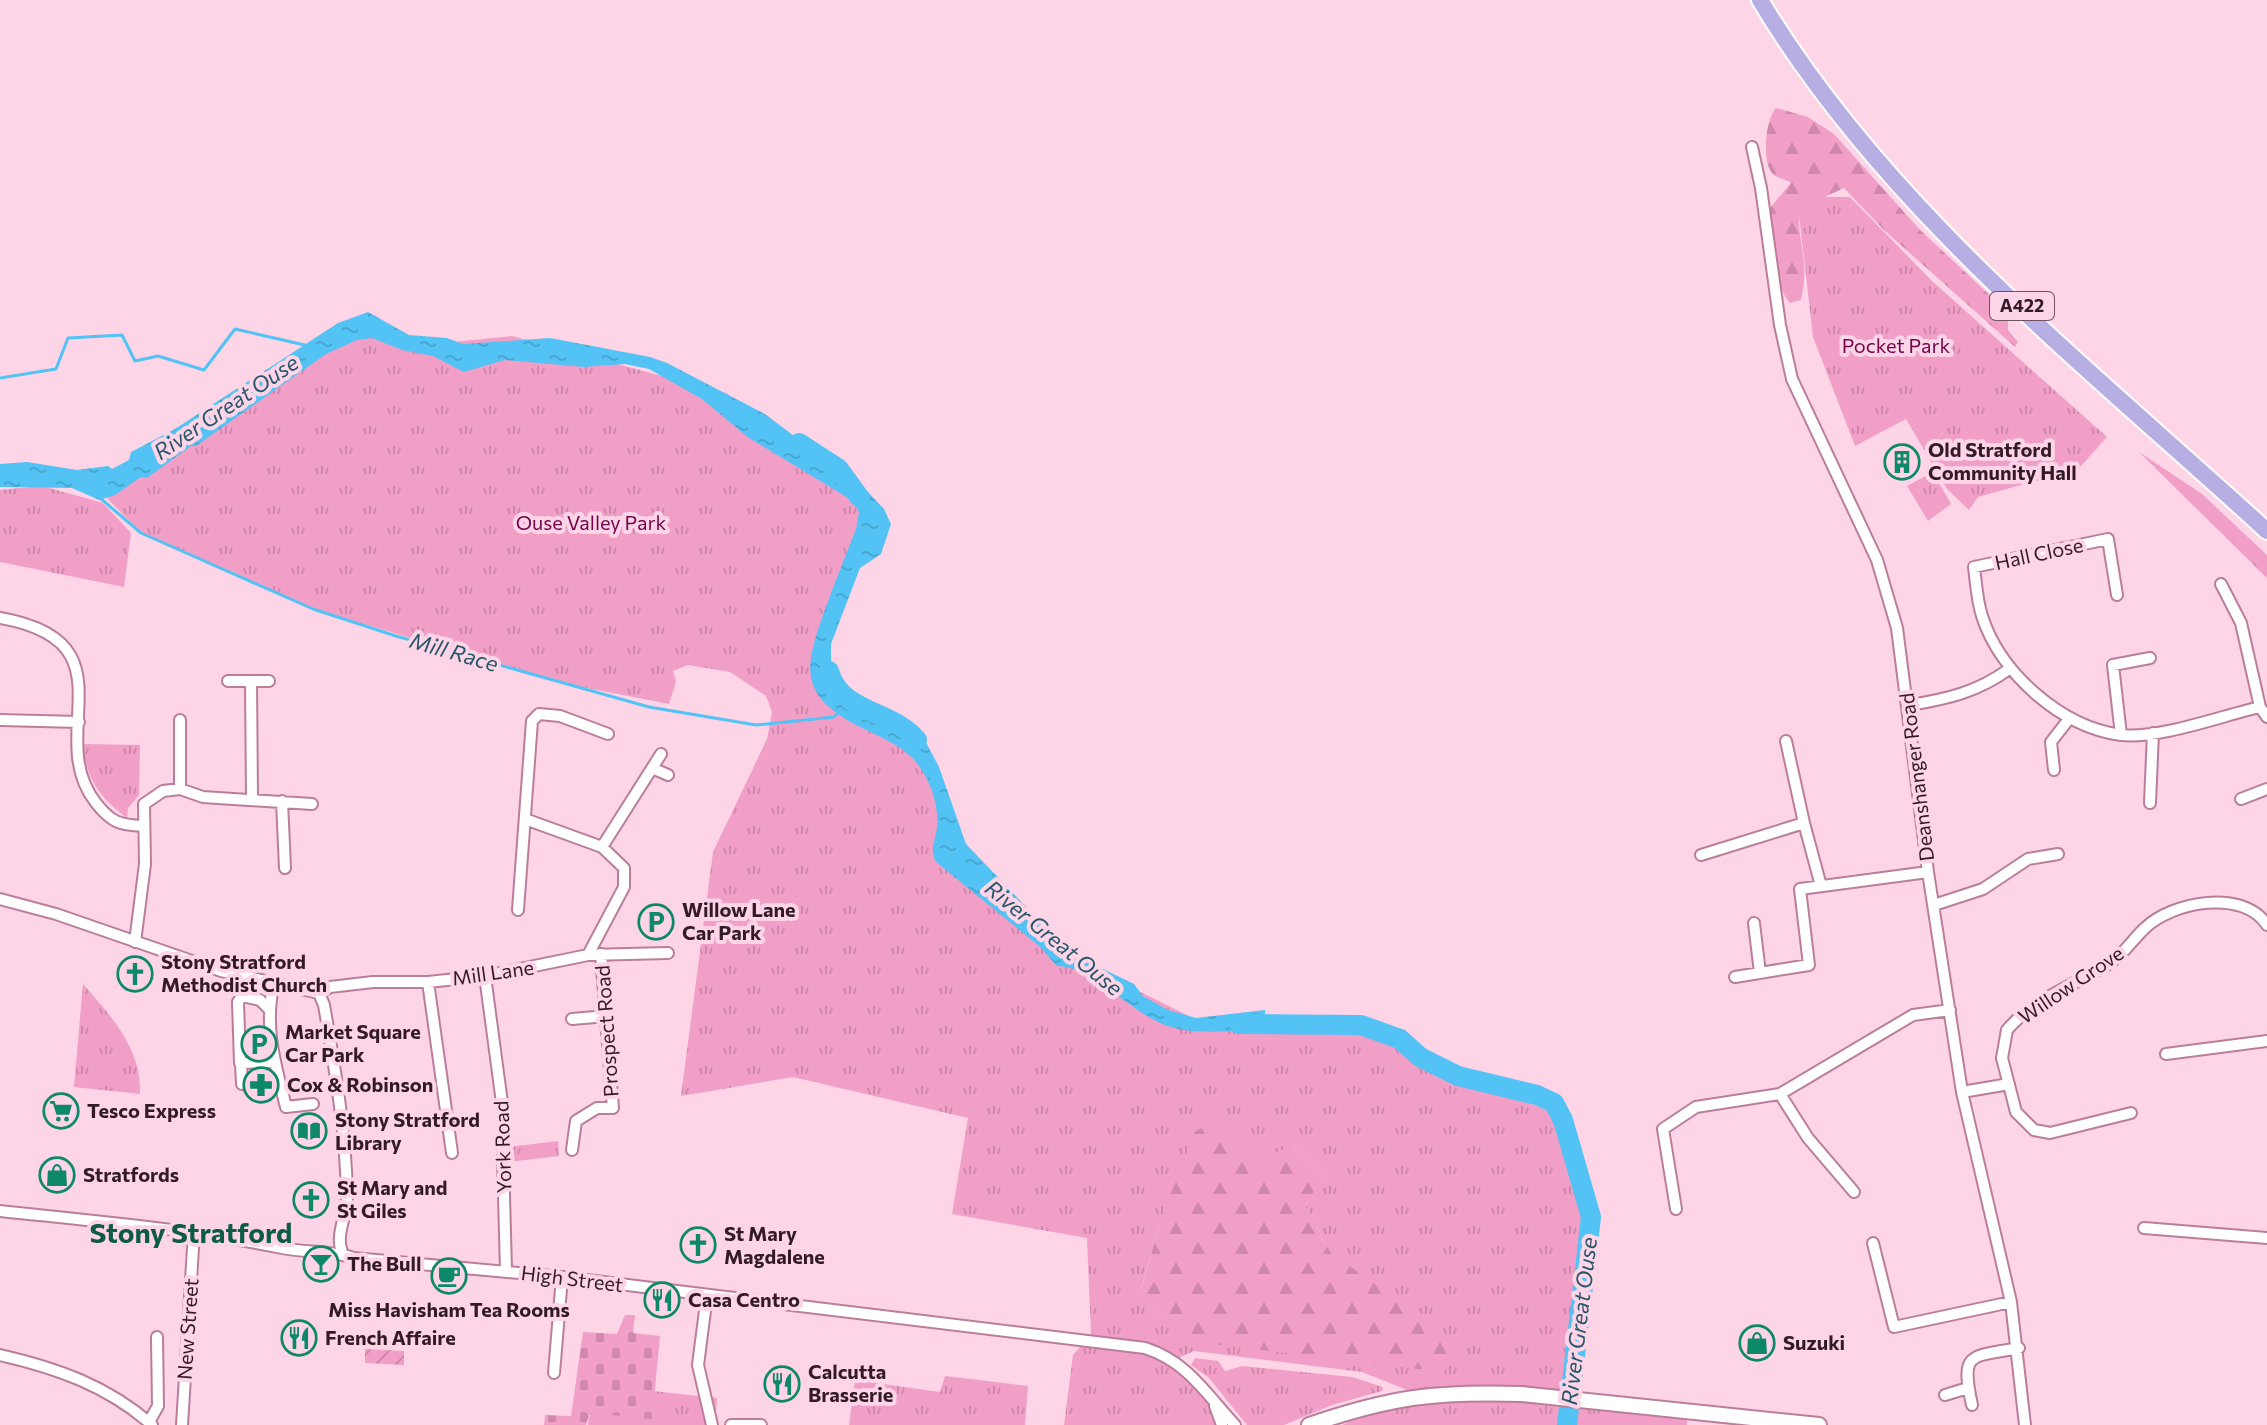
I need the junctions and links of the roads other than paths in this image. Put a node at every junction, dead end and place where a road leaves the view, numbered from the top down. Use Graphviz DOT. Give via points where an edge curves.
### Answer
graph roads {
  1 [pos="1760,0"];
  2 [pos="1752,147"];
  3 [pos="2267,531"];
  4 [pos="2221,584"];
  5 [pos="2117,595"];
  6 [pos="0,618"];
  7 [pos="2150,658"];
  8 [pos="2009,669"];
  9 [pos="228,681"];
  10 [pos="251,681"];
  11 [pos="269,681"];
  12 [pos="1910,705"];
  13 [pos="2260,707"];
  14 [pos="2267,717"];
  15 [pos="2069,719"];
  16 [pos="0,720"];
  17 [pos="180,720"];
  18 [pos="79,722"];
  19 [pos="2153,733"];
  20 [pos="608,734"];
  21 [pos="2121,735"];
  22 [pos="1786,741"];
  23 [pos="661,754"];
  24 [pos="652,768"];
  25 [pos="2054,770"];
  26 [pos="668,775"];
  27 [pos="180,789"];
  28 [pos="2267,789"];
  29 [pos="252,799"];
  30 [pos="2241,799"];
  31 [pos="282,801"];
  32 [pos="2150,803"];
  33 [pos="312,804"];
  34 [pos="525,819"];
  35 [pos="1804,823"];
  36 [pos="143,826"];
  37 [pos="602,847"];
  38 [pos="2058,854"];
  39 [pos="1701,855"];
  40 [pos="285,868"];
  41 [pos="1928,872"];
  42 [pos="1821,886"];
  43 [pos="0,899"];
  44 [pos="1934,905"];
  45 [pos="518,910"];
  46 [pos="1754,923"];
  47 [pos="2267,925"];
  48 [pos="135,942"];
  49 [pos="668,953"];
  50 [pos="601,954"];
  51 [pos="588,955"];
  52 [pos="1760,973"];
  53 [pos="485,976"];
  54 [pos="1735,977"];
  55 [pos="428,982"];
  56 [pos="274,984"];
  57 [pos="317,992"];
  58 [pos="269,1009"];
  59 [pos="1950,1010"];
  60 [pos="607,1016"];
  61 [pos="572,1019"];
  62 [pos="2267,1041"];
  63 [pos="2166,1054"];
  64 [pos="275,1062"];
  65 [pos="241,1064"];
  66 [pos="242,1084"];
  67 [pos="2009,1084"];
  68 [pos="1962,1092"];
  69 [pos="1780,1094"];
  70 [pos="313,1104"];
  71 [pos="2131,1113"];
  72 [pos="572,1150"];
  73 [pos="452,1153"];
  74 [pos="1854,1192"];
  75 [pos="1676,1209"];
  76 [pos="0,1211"];
  77 [pos="2144,1228"];
  78 [pos="194,1232"];
  79 [pos="2267,1238"];
  80 [pos="1873,1243"];
  81 [pos="342,1252"];
  82 [pos="506,1271"];
  83 [pos="562,1277"];
  84 [pos="707,1295"];
  85 [pos="2011,1302"];
  86 [pos="157,1337"];
  87 [pos="2019,1348"];
  88 [pos="0,1355"];
  89 [pos="554,1373"];
  90 [pos="1968,1388"];
  91 [pos="1945,1395"];
  92 [pos="1215,1404"];
  93 [pos="1972,1405"];
  94 [pos="1704,1419"];
  95 [pos="147,1422"];
  96 [pos="1811,1424"];
  97 [pos="182,1425"];
  98 [pos="712,1425"];
  99 [pos="731,1425"];
  100 [pos="761,1425"];
  101 [pos="1222,1425"];
  102 [pos="1235,1425"];
  103 [pos="1309,1425"];
  104 [pos="2025,1425"];
  1 -- 3 [label="main road, A422" via="1797,62 1927,217"];
  2 -- 12 [label="street, Deanshanger Road" via="1792,379 1877,560 1897,628"];
  4 -- 13 [label="street" via="2241,623"];
  5 -- 8 [label="street, Hall Close" via="2108,539 1974,567 1982,617"];
  6 -- 18 [label="street" via="30,623 55,637 73,659 81,688"];
  7 -- 21 [label="street" via="2113,665"];
  8 -- 12 [label="street" via="1986,687"];
  8 -- 15 [label="street"];
  9 -- 10 [label="street"];
  10 -- 11 [label="street"];
  10 -- 29 [label="street"];
  12 -- 41 [label="street, Deanshanger Road"];
  13 -- 14 [label="street"];
  13 -- 19 [label="street"];
  15 -- 21 [label="street"];
  15 -- 25 [label="street" via="2051,742"];
  16 -- 18 [label="street"];
  17 -- 27 [label="street"];
  18 -- 36 [label="street" via="77,768 86,791 119,825"];
  19 -- 21 [label="street"];
  19 -- 32 [label="street"];
  20 -- 34 [label="street" via="560,716 539,714 532,721"];
  22 -- 35 [label="street"];
  23 -- 24 [label="street"];
  24 -- 26 [label="street"];
  24 -- 37 [label="street"];
  27 -- 29 [label="street" via="203,797"];
  27 -- 36 [label="street" via="163,791 144,804"];
  28 -- 30 [label="street"];
  29 -- 31 [label="street"];
  31 -- 33 [label="street"];
  31 -- 40 [label="street"];
  34 -- 37 [label="street"];
  34 -- 45 [label="street"];
  35 -- 39 [label="street"];
  35 -- 42 [label="street"];
  36 -- 48 [label="street" via="145,864"];
  37 -- 51 [label="street" via="624,868 624,887"];
  38 -- 44 [label="street" via="2028,859 1983,889"];
  41 -- 42 [label="street"];
  41 -- 44 [label="street, Deanshanger Road"];
  42 -- 52 [label="street" via="1800,889 1809,965"];
  43 -- 48 [label="street"];
  44 -- 59 [label="street, Deanshanger Road"];
  46 -- 52 [label="street"];
  47 -- 67 [label="street, Willow Grove" via="2250,909 2235,904 2184,907 2165,914 2115,960 2013,1023 2003,1040"];
  48 -- 56 [label="street"];
  49 -- 50 [label="street, Mill Lane"];
  50 -- 51 [label="street, Mill Lane"];
  50 -- 60 [label="street, Prospect Road"];
  51 -- 53 [label="street, Mill Lane"];
  52 -- 54 [label="street"];
  53 -- 55 [label="street, Mill Lane"];
  53 -- 82 [label="street, York Road" via="505,1125"];
  55 -- 57 [label="street, Mill Lane" via="373,982"];
  55 -- 73 [label="street"];
  56 -- 57 [label="street"];
  56 -- 58 [label="street"];
  57 -- 81 [label="street" via="324,1005 341,1107 347,1200 339,1239"];
  58 -- 64 [label="street"];
  58 -- 65 [label="street" via="251,995 238,1002"];
  59 -- 68 [label="street, Deanshanger Road"];
  59 -- 69 [label="street" via="1913,1015"];
  60 -- 61 [label="street"];
  60 -- 72 [label="street, Prospect Road" via="613,1108 597,1108 576,1121"];
  62 -- 63 [label="street"];
  64 -- 65 [label="street"];
  64 -- 70 [label="street" via="286,1107"];
  65 -- 66 [label="street"];
  67 -- 68 [label="street"];
  67 -- 71 [label="street, Willow Grove" via="2016,1112 2034,1130 2050,1133"];
  68 -- 85 [label="street, Deanshanger Road"];
  69 -- 74 [label="street" via="1808,1138"];
  69 -- 75 [label="street" via="1696,1107 1663,1129"];
  76 -- 78 [label="street, High Street"];
  77 -- 79 [label="street"];
  78 -- 81 [label="street, High Street" via="286,1249"];
  78 -- 97 [label="street, New Street"];
  80 -- 85 [label="street" via="1894,1327"];
  81 -- 82 [label="street, High Street" via="354,1258"];
  82 -- 83 [label="street, High Street"];
  83 -- 84 [label="street, High Street"];
  83 -- 89 [label="street"];
  84 -- 92 [label="street, High Street" via="1145,1348 1175,1360"];
  84 -- 98 [label="street" via="698,1365"];
  85 -- 87 [label="street, Deanshanger Road"];
  86 -- 95 [label="street" via="158,1406"];
  87 -- 90 [label="street" via="1969,1362 1964,1371"];
  87 -- 104 [label="street, Deanshanger Road"];
  88 -- 95 [label="street" via="84,1380"];
  90 -- 91 [label="street"];
  90 -- 93 [label="street"];
  92 -- 101 [label="street"];
  92 -- 102 [label="street, High Street"];
  94 -- 96 [label="street"];
  94 -- 103 [label="street" via="1658,1408 1522,1394 1404,1397"];
  99 -- 100 [label="street"];
}
